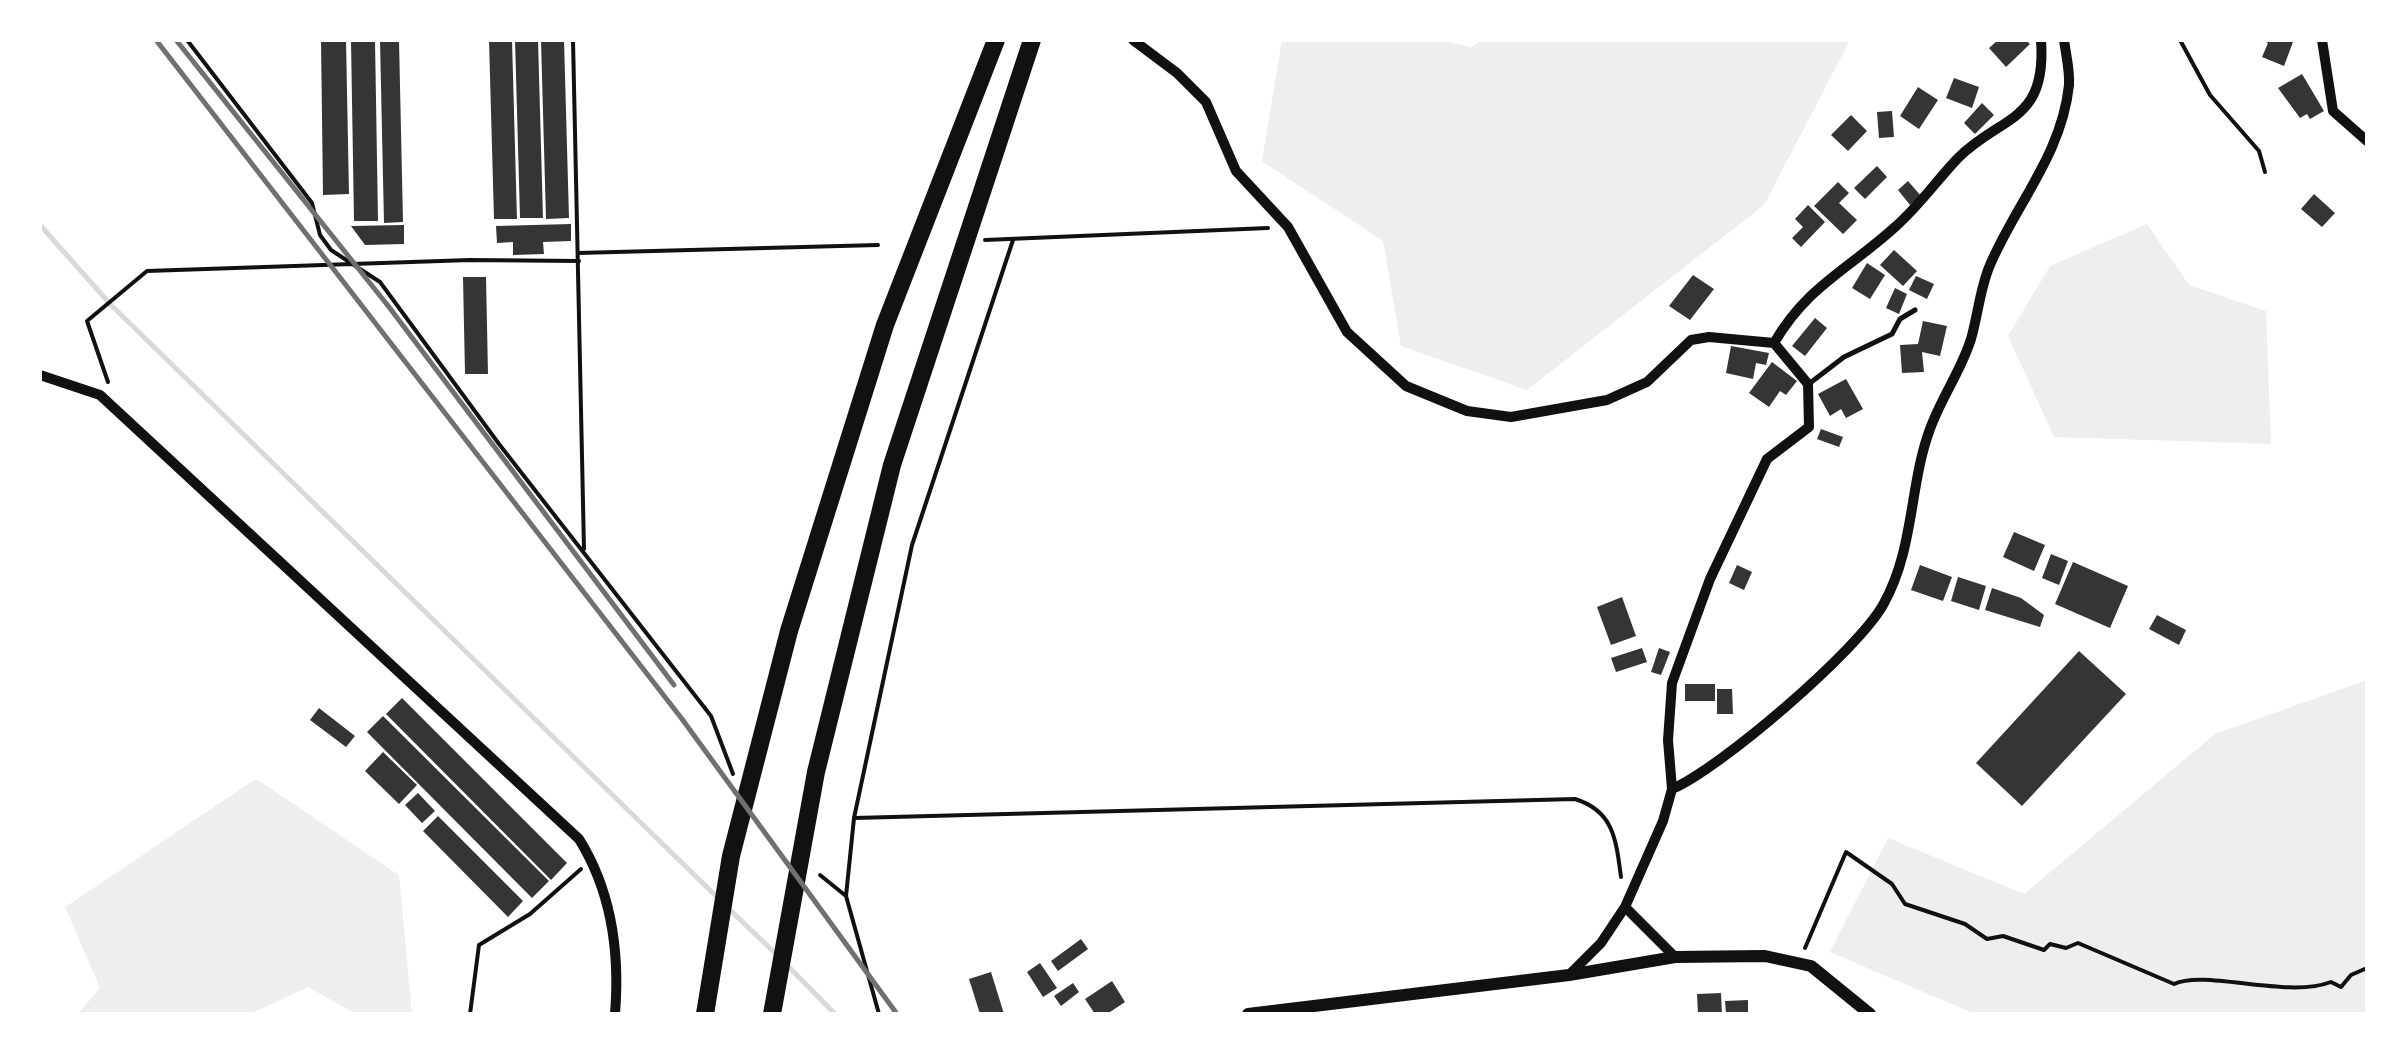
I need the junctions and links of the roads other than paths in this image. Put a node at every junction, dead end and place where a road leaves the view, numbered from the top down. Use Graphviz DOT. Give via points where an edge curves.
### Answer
graph roads {
  1 [pos="996,40"];
  2 [pos="1032,40"];
  3 [pos="1133,40"];
  4 [pos="2041,40"];
  5 [pos="2064,40"];
  6 [pos="2322,40"];
  7 [pos="2367,141"];
  8 [pos="1915,310"];
  9 [pos="1774,343"];
  10 [pos="40,374"];
  11 [pos="1808,384"];
  12 [pos="1672,789"];
  13 [pos="1625,908"];
  14 [pos="1675,958"];
  15 [pos="1569,975"];
  16 [pos="772,1012"];
  17 [pos="616,1014"];
  18 [pos="705,1014"];
  19 [pos="1248,1014"];
  20 [pos="1870,1014"];
  1 -- 18 [label="highway" via="919,230 790,630 731,856"];
  2 -- 16 [label="highway" via="892,465 816,772"];
  3 -- 9 [label="street" via="1206,102 1236,171 1288,227 1346,332 1406,386 1466,411 1512,417 1607,400 1647,382 1691,340"];
  4 -- 9 [label="street" via="2036,85 2022,112 1960,156 1893,230 1829,275 1792,312"];
  5 -- 12 [label="street" via="2070,81 2064,116 2044,171 1988,269 1970,340 1930,426 1916,504 1883,605 1857,639 1785,703"];
  6 -- 7 [label="street" via="2333,111"];
  8 -- 11 [label="lane" via="1892,334"];
  9 -- 11 [label="street"];
  10 -- 17 [label="street" via="100,395 558,818 600,872 614,926"];
  11 -- 12 [label="street" via="1809,427 1767,459 1688,632 1672,683"];
  12 -- 13 [label="street"];
  13 -- 14 [label="street"];
  13 -- 15 [label="street"];
  14 -- 15 [label="street"];
  14 -- 20 [label="street" via="1765,956 1811,966"];
  15 -- 19 [label="street"];
}
